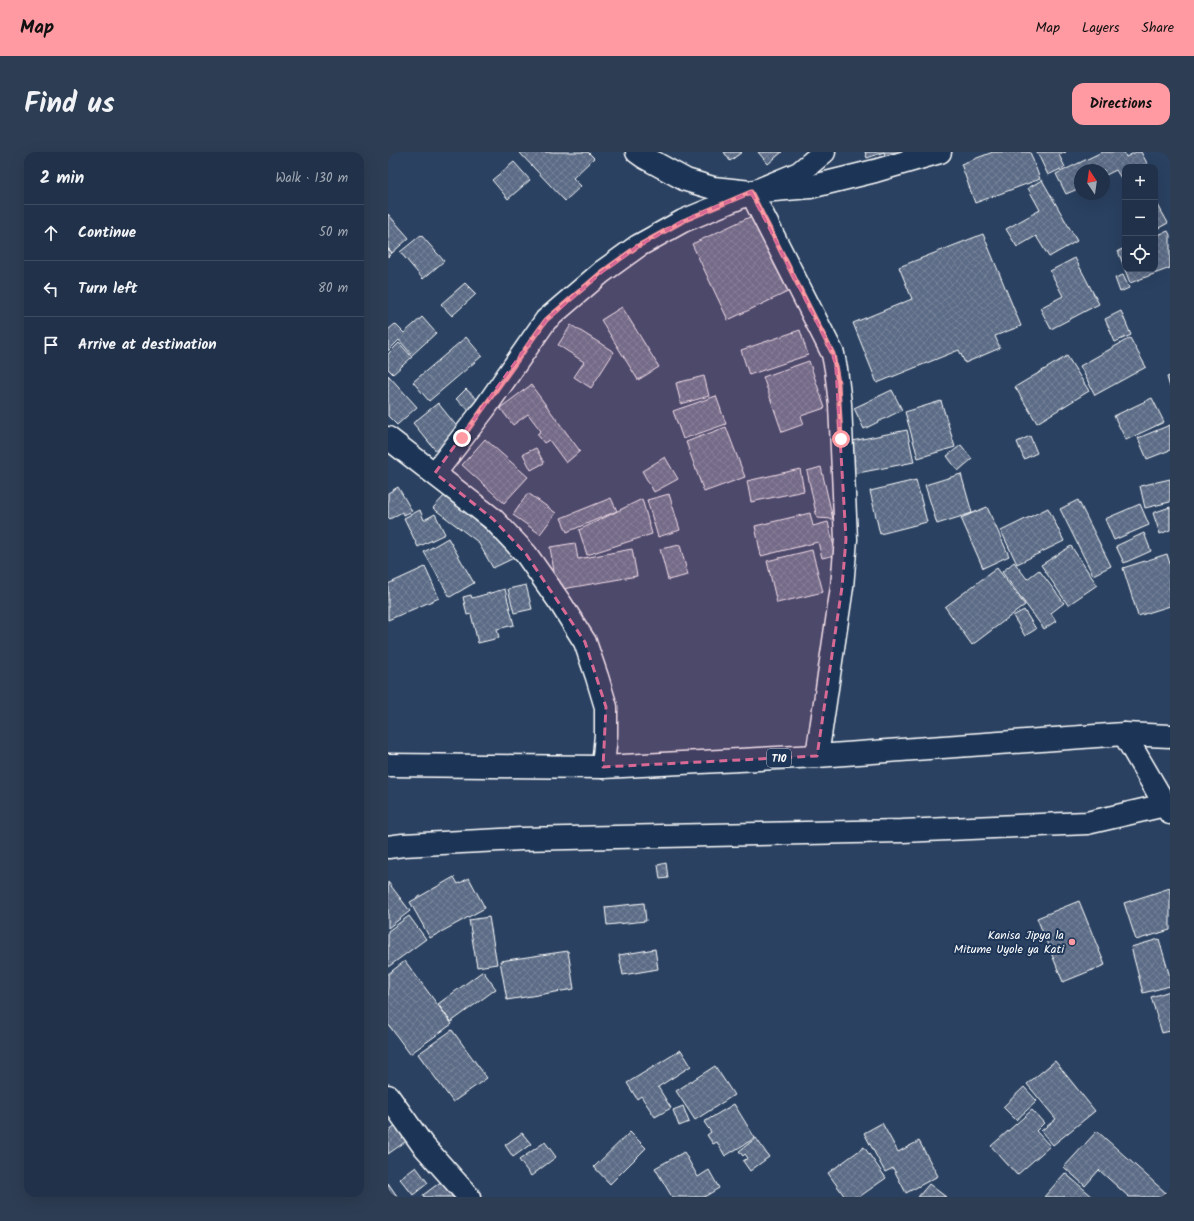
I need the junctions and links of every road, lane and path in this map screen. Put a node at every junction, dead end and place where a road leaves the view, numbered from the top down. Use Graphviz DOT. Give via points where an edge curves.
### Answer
graph roads {
  1 [pos="637,152"];
  2 [pos="824,152"];
  3 [pos="940,152"];
  4 [pos="751,192"];
  5 [pos="388,438"];
  6 [pos="435,473"];
  7 [pos="1124,734"];
  8 [pos="1170,736"];
  9 [pos="817,756"];
  10 [pos="388,765"];
  11 [pos="603,767"];
  12 [pos="1168,809"];
  13 [pos="388,848"];
  14 [pos="388,1096"];
  15 [pos="469,1197"];
  1 -- 4 [label="main road" via="686,180 713,188"];
  2 -- 4 [label="main road" via="799,173"];
  3 -- 4 [label="main road" via="810,187"];
  4 -- 6 [label="main road" via="683,221 638,246 602,272 549,318"];
  4 -- 9 [label="main road" via="833,354 836,369 846,539 842,587"];
  5 -- 6 [label="main road"];
  6 -- 11 [label="main road" via="493,519 526,554 585,642 606,707"];
  7 -- 8 [label="main road, T10"];
  7 -- 9 [label="main road, T10"];
  7 -- 12 [label="main road"];
  9 -- 11 [label="main road, T10"];
  10 -- 11 [label="main road, T10"];
  12 -- 13 [label="main road" via="1087,823 902,831 521,839"];
  14 -- 15 [label="main road" via="422,1144"];
}
